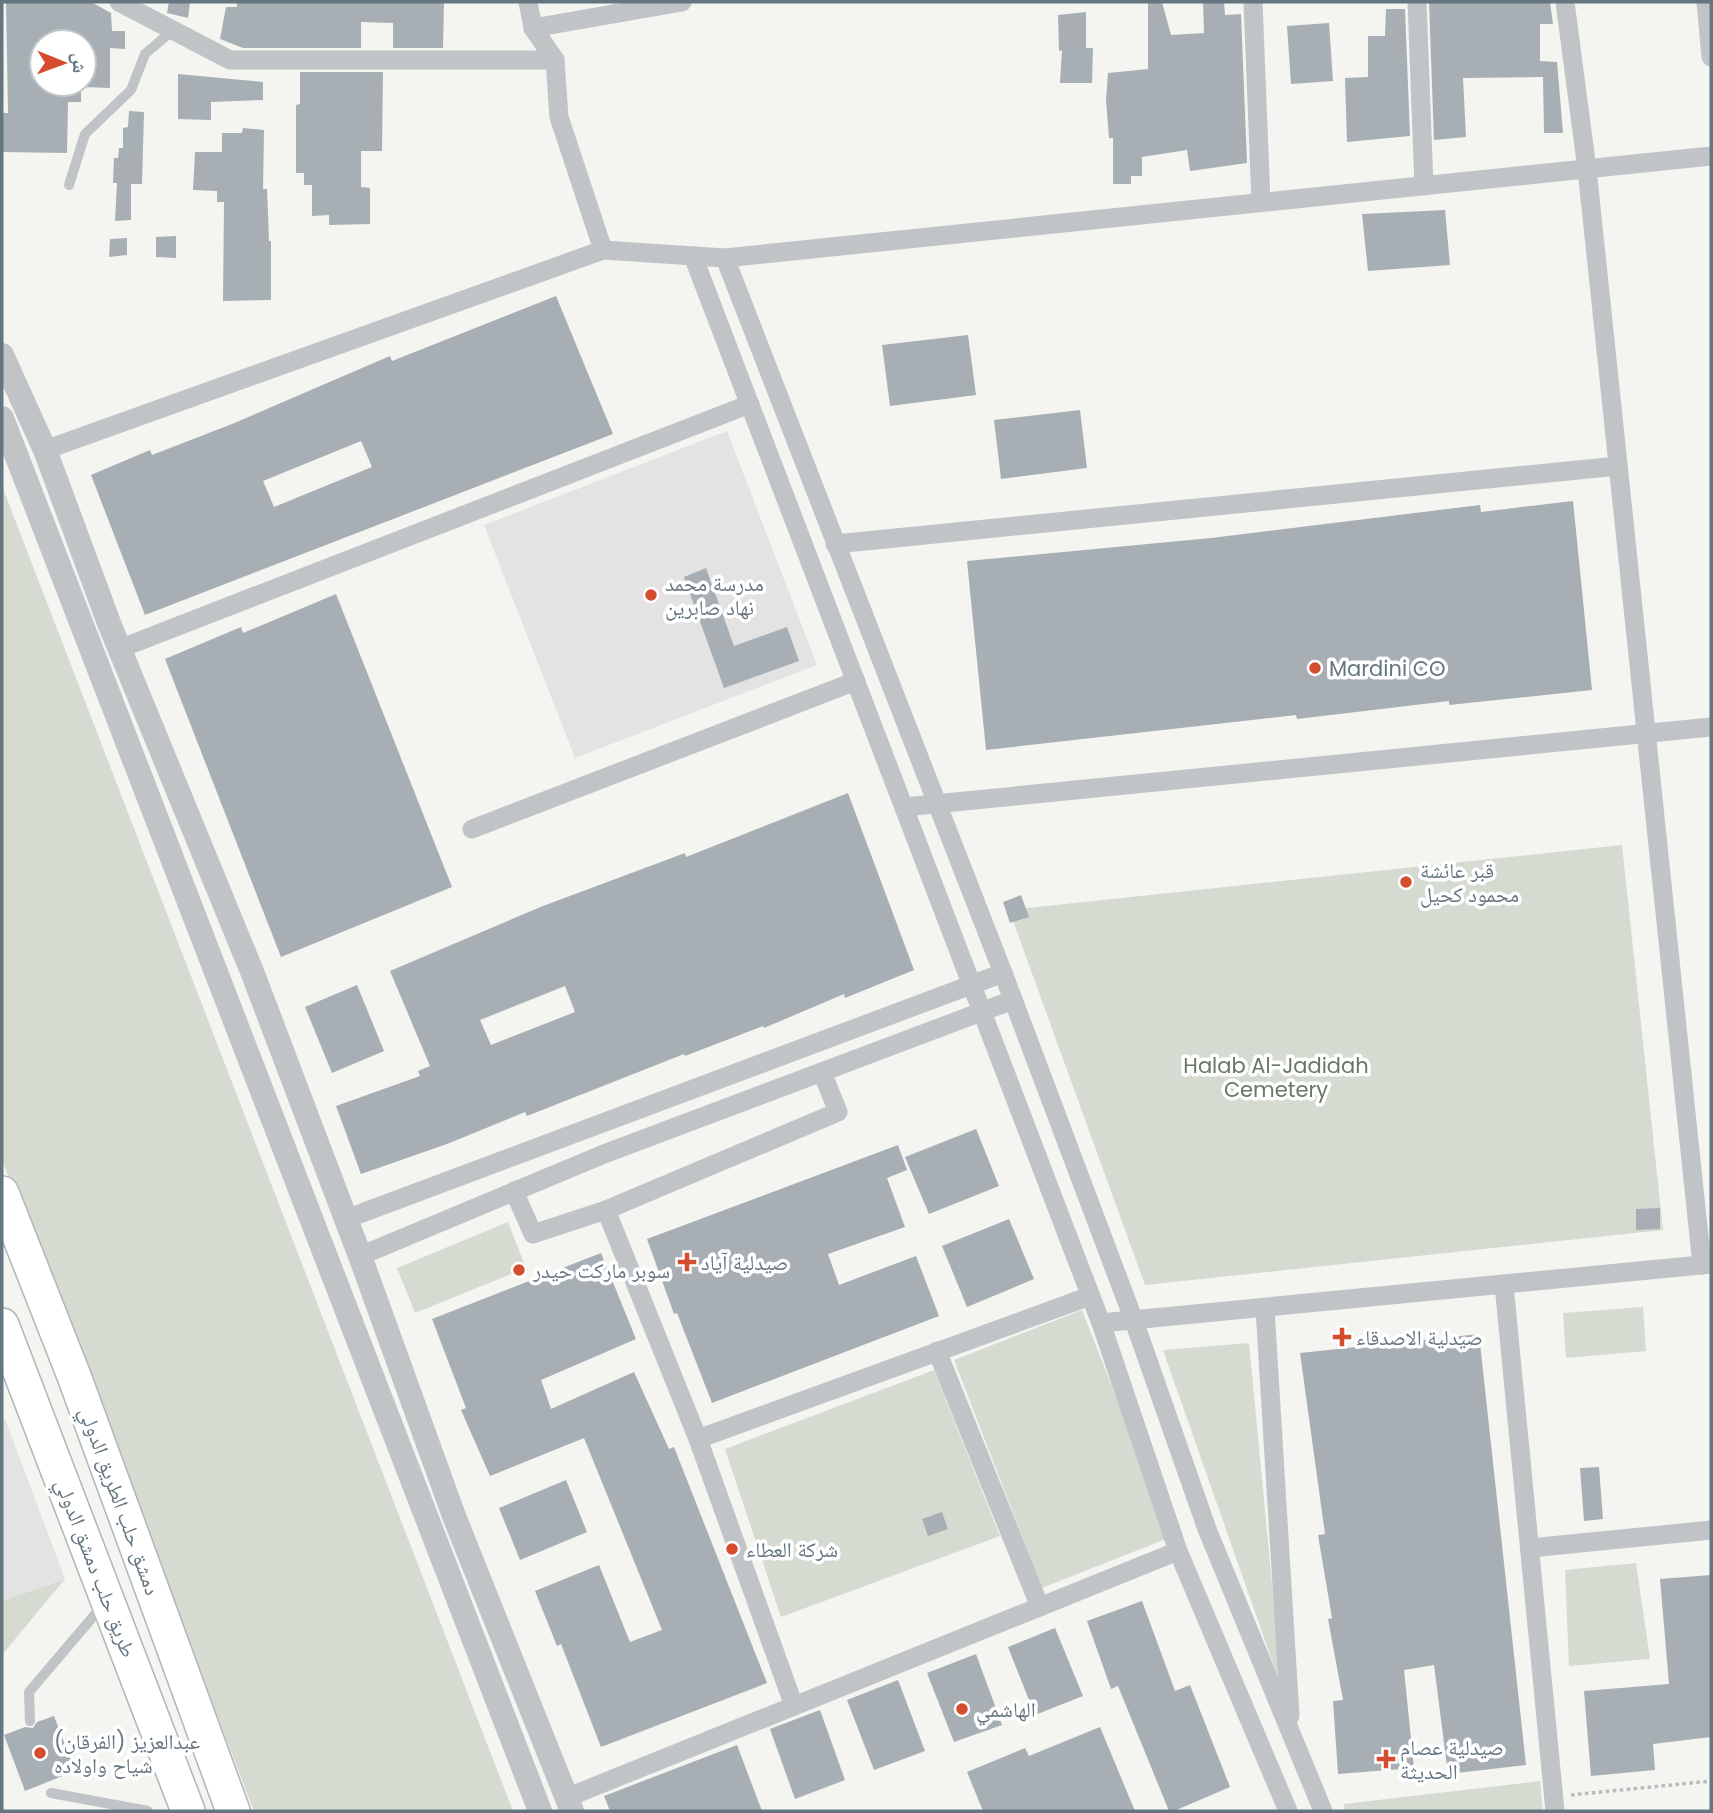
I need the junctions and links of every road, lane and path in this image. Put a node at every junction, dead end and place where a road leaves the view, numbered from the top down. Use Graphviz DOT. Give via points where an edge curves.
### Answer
graph roads {
  1 [pos="119,2"];
  2 [pos="528,2"];
  3 [pos="682,2"];
  4 [pos="1253,2"];
  5 [pos="1417,2"];
  6 [pos="1565,2"];
  7 [pos="1706,2"];
  8 [pos="533,28"];
  9 [pos="173,30"];
  10 [pos="1711,57"];
  11 [pos="555,60"];
  12 [pos="1711,156"];
  13 [pos="1587,169"];
  14 [pos="69,185"];
  15 [pos="1424,186"];
  16 [pos="1261,202"];
  17 [pos="603,250"];
  18 [pos="693,256"];
  19 [pos="725,258"];
  20 [pos="2,355"];
  21 [pos="750,404"];
  22 [pos="2,418"];
  23 [pos="45,450"];
  24 [pos="1618,466"];
  25 [pos="835,544"];
  26 [pos="119,649"];
  27 [pos="856,681"];
  28 [pos="1711,727"];
  29 [pos="1646,734"];
  30 [pos="936,806"];
  31 [pos="904,807"];
  32 [pos="472,829"];
  33 [pos="1003,972"];
  34 [pos="971,985"];
  35 [pos="1013,1000"];
  36 [pos="981,1013"];
  37 [pos="822,1072"];
  38 [pos="593,1126"];
  39 [pos="604,1154"];
  40 [pos="514,1191"];
  41 [pos="2,1193"];
  42 [pos="606,1210"];
  43 [pos="346,1219"];
  44 [pos="360,1256"];
  45 [pos="1707,1264"];
  46 [pos="1504,1285"];
  47 [pos="1090,1296"];
  48 [pos="1265,1309"];
  49 [pos="1133,1318"];
  50 [pos="1101,1323"];
  51 [pos="2,1325"];
  52 [pos="937,1351"];
  53 [pos="698,1439"];
  54 [pos="1711,1530"];
  55 [pos="1530,1548"];
  56 [pos="1178,1551"];
  57 [pos="108,1599"];
  58 [pos="1040,1607"];
  59 [pos="794,1706"];
  60 [pos="30,1721"];
  61 [pos="1291,1734"];
  62 [pos="1711,1781"];
  63 [pos="51,1793"];
  64 [pos="569,1804"];
  65 [pos="1555,1804"];
  66 [pos="148,1811"];
  67 [pos="188,1811"];
  68 [pos="233,1811"];
  69 [pos="540,1811"];
  70 [pos="1288,1811"];
  71 [pos="1323,1811"];
  1 -- 9 [label="street"];
  2 -- 8 [label="street"];
  3 -- 8 [label="street"];
  4 -- 16 [label="street"];
  5 -- 15 [label="street"];
  6 -- 13 [label="street"];
  7 -- 10 [label="street"];
  8 -- 11 [label="street"];
  9 -- 11 [label="street" via="230,60"];
  9 -- 14 [label="lane" via="145,54 131,90 85,134"];
  11 -- 17 [label="street" via="559,117"];
  12 -- 13 [label="street"];
  13 -- 15 [label="street"];
  13 -- 24 [label="street"];
  15 -- 16 [label="street"];
  16 -- 19 [label="street"];
  17 -- 18 [label="street"];
  17 -- 23 [label="street"];
  18 -- 19 [label="street"];
  18 -- 21 [label="street"];
  19 -- 25 [label="street"];
  20 -- 23 [label="street"];
  21 -- 26 [label="street"];
  21 -- 27 [label="street"];
  22 -- 69 [label="street"];
  23 -- 26 [label="street"];
  24 -- 25 [label="street"];
  24 -- 29 [label="street"];
  25 -- 30 [label="street"];
  26 -- 43 [label="street" via="253,974"];
  27 -- 31 [label="street"];
  27 -- 32 [label="street"];
  28 -- 29 [label="street"];
  29 -- 30 [label="street"];
  29 -- 45 [label="street"];
  30 -- 31 [label="street"];
  30 -- 33 [label="street"];
  31 -- 34 [label="street"];
  33 -- 34 [label="street"];
  33 -- 35 [label="street"];
  34 -- 36 [label="street"];
  34 -- 38 [label="street"];
  35 -- 36 [label="street"];
  35 -- 49 [label="street"];
  36 -- 37 [label="street"];
  36 -- 47 [label="street"];
  37 -- 39 [label="street"];
  37 -- 42 [label="street" via="838,1112"];
  38 -- 39 [label="street"];
  38 -- 43 [label="street"];
  39 -- 40 [label="street"];
  40 -- 42 [label="street" via="533,1234"];
  40 -- 44 [label="street"];
  41 -- 68 [label="highway, دمشق حلب الطريق الدولي"];
  42 -- 53 [label="street"];
  43 -- 44 [label="street"];
  44 -- 64 [label="street" via="454,1516"];
  45 -- 46 [label="street"];
  46 -- 48 [label="street"];
  46 -- 55 [label="street"];
  47 -- 50 [label="street"];
  47 -- 52 [label="street"];
  48 -- 49 [label="street"];
  48 -- 61 [label="street"];
  49 -- 50 [label="street"];
  49 -- 61 [label="street" via="1207,1529"];
  50 -- 56 [label="street"];
  51 -- 57 [label="highway, طريق حلب دمشق الدولي"];
  52 -- 53 [label="street"];
  52 -- 58 [label="street"];
  53 -- 59 [label="street"];
  54 -- 55 [label="street"];
  55 -- 65 [label="street"];
  56 -- 58 [label="street"];
  56 -- 70 [label="street"];
  57 -- 60 [label="lane" via="29,1692"];
  57 -- 67 [label="highway, طريق حلب دمشق الدولي"];
  58 -- 59 [label="street"];
  59 -- 64 [label="street"];
  61 -- 71 [label="street"];
  62 -- 65 [label="path"];
  63 -- 66 [label="lane"];
}
